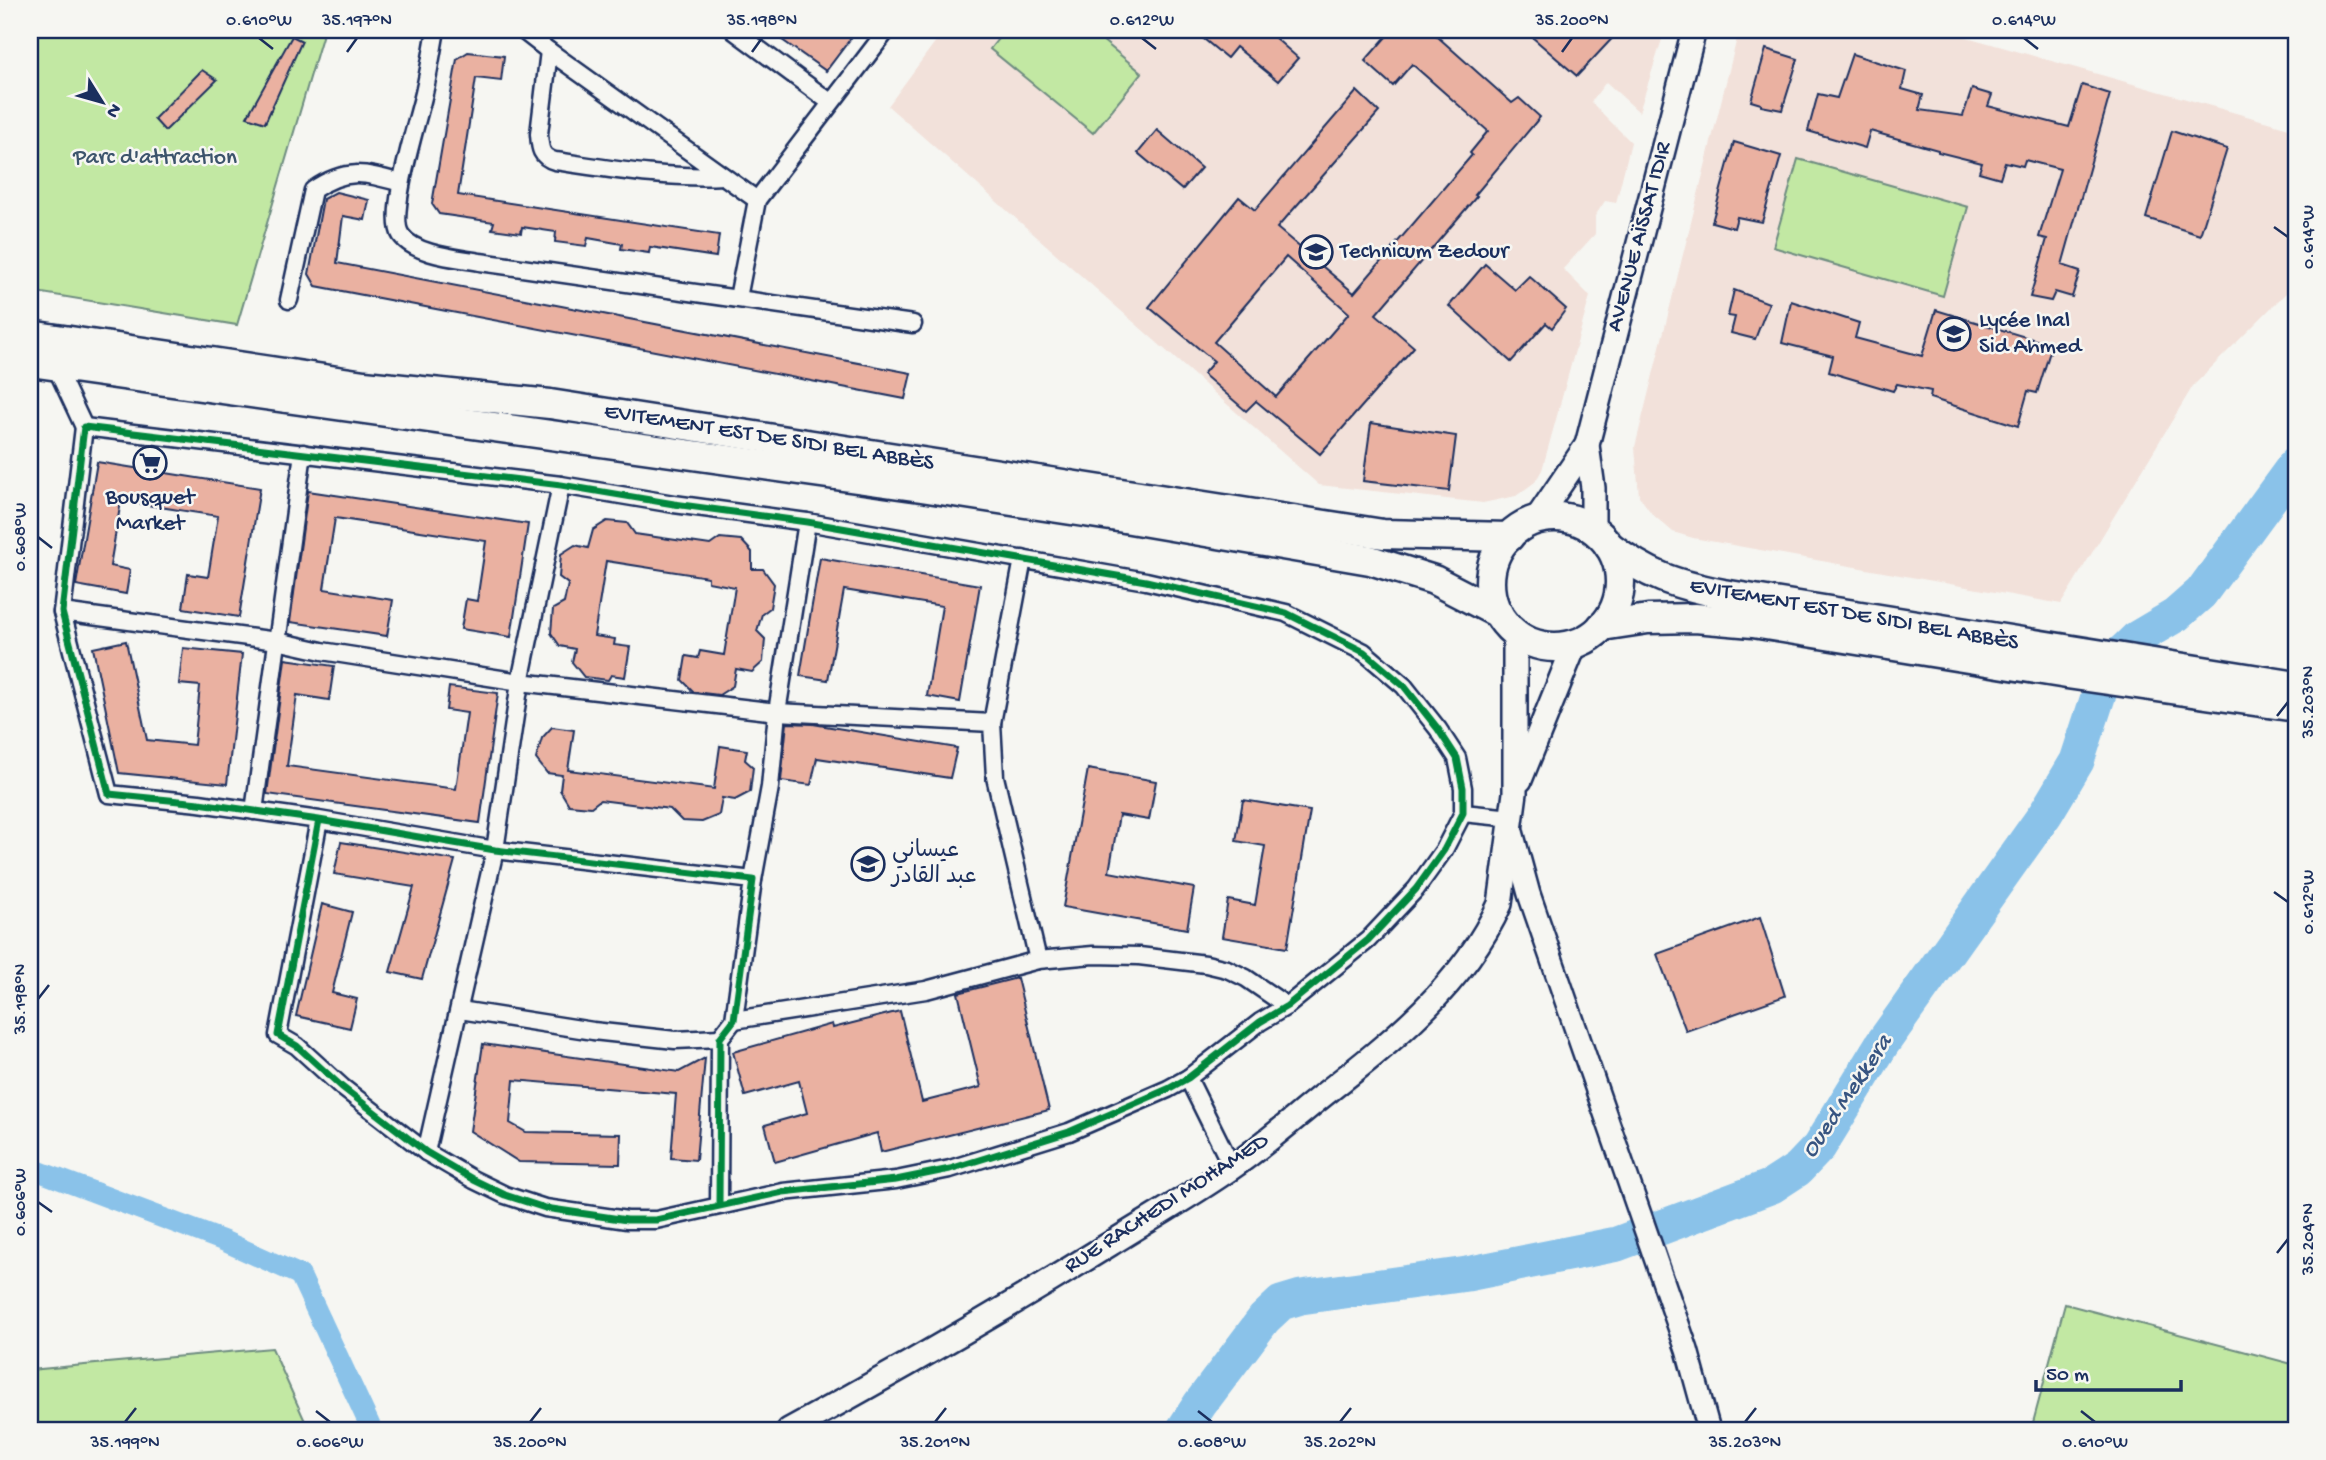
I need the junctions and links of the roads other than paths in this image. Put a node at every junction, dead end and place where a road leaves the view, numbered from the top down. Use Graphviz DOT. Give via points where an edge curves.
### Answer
graph roads {
  1 [pos="436,30"];
  2 [pos="522,30"];
  3 [pos="733,30"];
  4 [pos="887,30"];
  5 [pos="1694,30"];
  6 [pos="549,51"];
  7 [pos="830,102"];
  8 [pos="723,176"];
  9 [pos="401,183"];
  10 [pos="757,200"];
  11 [pos="738,298"];
  12 [pos="289,300"];
  13 [pos="913,324"];
  14 [pos="30,335"];
  15 [pos="42,364"];
  16 [pos="84,427"];
  17 [pos="1587,445"];
  18 [pos="303,453"];
  19 [pos="561,485"];
  20 [pos="1535,520"];
  21 [pos="807,522"];
  22 [pos="1509,537"];
  23 [pos="1601,538"];
  24 [pos="1023,559"];
  25 [pos="62,612"];
  26 [pos="1506,623"];
  27 [pos="1602,626"];
  28 [pos="276,641"];
  29 [pos="1575,643"];
  30 [pos="2067,662"];
  31 [pos="2163,677"];
  32 [pos="520,682"];
  33 [pos="2296,686"];
  34 [pos="2296,707"];
  35 [pos="777,712"];
  36 [pos="992,723"];
  37 [pos="1515,793"];
  38 [pos="254,811"];
  39 [pos="1463,813"];
  40 [pos="319,820"];
  41 [pos="1512,823"];
  42 [pos="495,850"];
  43 [pos="753,880"];
  44 [pos="1038,960"];
  45 [pos="1287,1006"];
  46 [pos="460,1010"];
  47 [pos="734,1020"];
  48 [pos="720,1038"];
  49 [pos="1188,1078"];
  50 [pos="426,1152"];
  51 [pos="1232,1167"];
  52 [pos="719,1204"];
  53 [pos="789,1430"];
  54 [pos="1709,1430"];
  1 -- 9 [label="street"];
  2 -- 6 [label="street"];
  3 -- 7 [label="street"];
  4 -- 7 [label="street"];
  5 -- 17 [label="main road, AVENUE AÏSSAT IDIR"];
  6 -- 8 [label="street"];
  6 -- 8 [label="street" via="539,134 545,156 663,176"];
  7 -- 10 [label="street"];
  8 -- 10 [label="street"];
  9 -- 11 [label="street" via="399,233 430,253"];
  9 -- 12 [label="street" via="349,173 313,190"];
  10 -- 11 [label="street"];
  11 -- 13 [label="street"];
  14 -- 22 [label="highway, EVITEMENT EST DE SIDI BEL ABBÈS" via="364,385 550,404 1383,534"];
  15 -- 16 [label="street"];
  15 -- 26 [label="highway, EVITEMENT EST DE SIDI BEL ABBÈS" via="895,484 1370,560 1434,580"];
  16 -- 18 [label="street"];
  16 -- 25 [label="street"];
  17 -- 20 [label="main road"];
  17 -- 23 [label="main road"];
  18 -- 19 [label="street"];
  18 -- 28 [label="street"];
  19 -- 21 [label="street"];
  19 -- 32 [label="street"];
  20 -- 22 [label="highway"];
  20 -- 23 [label="highway" via="1570,519"];
  21 -- 24 [label="street"];
  21 -- 35 [label="street"];
  22 -- 26 [label="highway" via="1496,557 1490,581 1492,597"];
  23 -- 27 [label="highway" via="1617,566 1619,587"];
  23 -- 30 [label="highway, EVITEMENT EST DE SIDI BEL ABBÈS" via="1646,571 1679,585"];
  24 -- 36 [label="street"];
  24 -- 39 [label="street" via="1286,613 1364,652 1405,686 1457,758"];
  25 -- 28 [label="street"];
  25 -- 38 [label="street" via="109,794"];
  26 -- 29 [label="highway" via="1538,645"];
  26 -- 37 [label="main road"];
  27 -- 29 [label="highway"];
  27 -- 30 [label="highway, EVITEMENT EST DE SIDI BEL ABBÈS" via="1648,618 1695,618"];
  28 -- 32 [label="street"];
  28 -- 38 [label="street"];
  29 -- 37 [label="main road"];
  30 -- 31 [label="highway"];
  31 -- 33 [label="highway"];
  31 -- 34 [label="highway"];
  32 -- 35 [label="street"];
  32 -- 42 [label="street"];
  35 -- 36 [label="street"];
  35 -- 43 [label="street"];
  36 -- 44 [label="street" via="995,777"];
  37 -- 41 [label="main road, RUE RACHEDI MOHAMED"];
  38 -- 40 [label="street"];
  39 -- 41 [label="street"];
  39 -- 45 [label="street" via="1416,889 1368,940"];
  40 -- 42 [label="street"];
  40 -- 50 [label="street" via="278,1035"];
  41 -- 51 [label="main road, RUE RACHEDI MOHAMED" via="1500,904 1460,968 1392,1041"];
  41 -- 54 [label="street" via="1529,894 1636,1198"];
  42 -- 43 [label="street"];
  42 -- 46 [label="street"];
  43 -- 47 [label="street"];
  44 -- 45 [label="street" via="1139,956 1206,964 1227,968"];
  44 -- 47 [label="street" via="926,990"];
  45 -- 49 [label="street"];
  46 -- 48 [label="street" via="675,1040"];
  46 -- 50 [label="street"];
  47 -- 48 [label="street"];
  48 -- 52 [label="street"];
  49 -- 51 [label="street"];
  49 -- 52 [label="street" via="1069,1132 950,1169"];
  50 -- 52 [label="street" via="505,1195 545,1208 656,1220"];
  51 -- 53 [label="main road, RUE RACHEDI MOHAMED" via="900,1370"];
}
